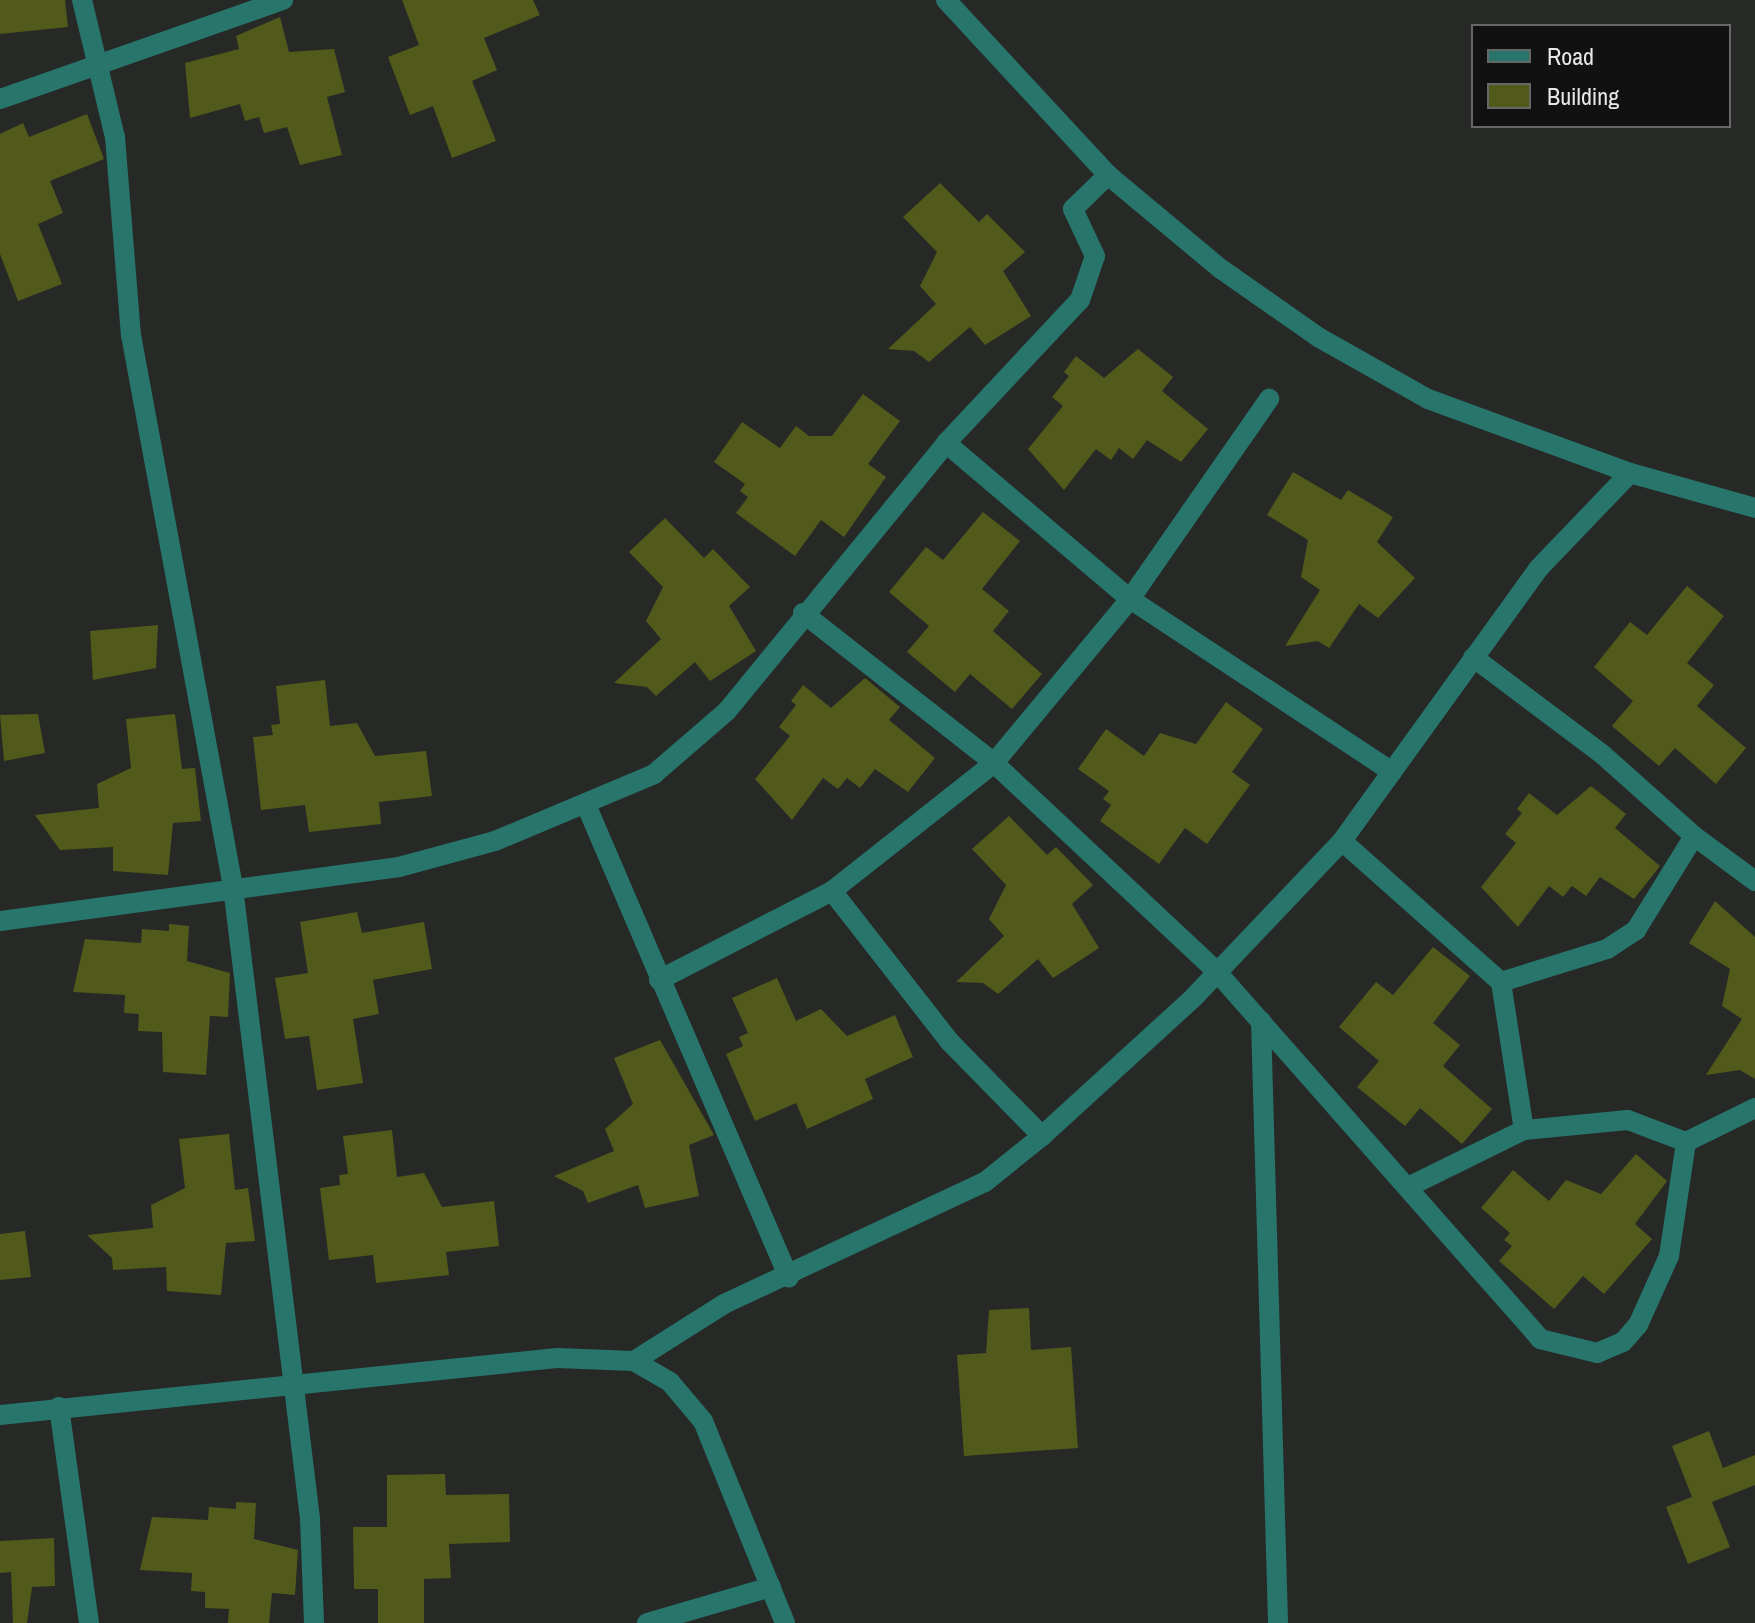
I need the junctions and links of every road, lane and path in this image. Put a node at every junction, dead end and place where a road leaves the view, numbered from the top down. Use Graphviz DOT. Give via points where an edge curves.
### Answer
graph roads {
  1 [pos="82,0"];
  2 [pos="283,0"];
  3 [pos="946,0"];
  4 [pos="102,67"];
  5 [pos="0,99"];
  6 [pos="1108,175"];
  7 [pos="1269,399"];
  8 [pos="946,443"];
  9 [pos="1630,473"];
  10 [pos="1755,508"];
  11 [pos="1130,599"];
  12 [pos="803,613"];
  13 [pos="1473,657"];
  14 [pos="994,763"];
  15 [pos="1392,772"];
  16 [pos="587,807"];
  17 [pos="1694,836"];
  18 [pos="1342,841"];
  19 [pos="1755,881"];
  20 [pos="233,887"];
  21 [pos="832,891"];
  22 [pos="0,921"];
  23 [pos="1217,972"];
  24 [pos="659,980"];
  25 [pos="1501,982"];
  26 [pos="1261,1021"];
  27 [pos="1755,1108"];
  28 [pos="1524,1130"];
  29 [pos="1042,1136"];
  30 [pos="1686,1142"];
  31 [pos="1408,1187"];
  32 [pos="789,1278"];
  33 [pos="634,1361"];
  34 [pos="294,1384"];
  35 [pos="59,1407"];
  36 [pos="0,1415"];
  37 [pos="771,1587"];
  38 [pos="89,1623"];
  39 [pos="314,1623"];
  40 [pos="647,1623"];
  41 [pos="785,1623"];
  42 [pos="1278,1623"];
  1 -- 4 [label="street"];
  2 -- 4 [label="street"];
  3 -- 6 [label="street"];
  4 -- 5 [label="street"];
  4 -- 20 [label="street" via="131,335"];
  6 -- 8 [label="street" via="1073,209 1095,256 1080,300"];
  6 -- 9 [label="street" via="1318,337 1428,399"];
  7 -- 11 [label="street"];
  8 -- 11 [label="street"];
  8 -- 12 [label="street"];
  9 -- 10 [label="street"];
  9 -- 13 [label="street" via="1570,532"];
  11 -- 14 [label="street"];
  11 -- 15 [label="street"];
  12 -- 14 [label="street"];
  12 -- 16 [label="street" via="690,748"];
  13 -- 15 [label="street"];
  13 -- 17 [label="street" via="1602,754"];
  14 -- 21 [label="street"];
  14 -- 23 [label="street"];
  15 -- 18 [label="street"];
  16 -- 20 [label="street" via="399,867"];
  16 -- 24 [label="street"];
  17 -- 19 [label="street"];
  17 -- 25 [label="street" via="1628,938"];
  18 -- 23 [label="street"];
  18 -- 25 [label="street"];
  20 -- 22 [label="street"];
  20 -- 34 [label="street"];
  21 -- 24 [label="street"];
  21 -- 29 [label="street" via="950,1042"];
  23 -- 26 [label="street"];
  23 -- 29 [label="street"];
  24 -- 32 [label="street"];
  25 -- 28 [label="street"];
  26 -- 31 [label="street"];
  26 -- 42 [label="street"];
  27 -- 30 [label="street"];
  28 -- 30 [label="street" via="1628,1120"];
  28 -- 31 [label="street"];
  29 -- 32 [label="street" via="985,1182"];
  30 -- 31 [label="street" via="1669,1256 1650,1306 1623,1342 1597,1353 1540,1339"];
  32 -- 33 [label="street" via="724,1304"];
  33 -- 34 [label="street" via="557,1358"];
  33 -- 37 [label="street" via="670,1382 703,1421"];
  34 -- 35 [label="street"];
  34 -- 39 [label="street"];
  35 -- 36 [label="street"];
  35 -- 38 [label="street"];
  37 -- 40 [label="street"];
  37 -- 41 [label="street"];
}
